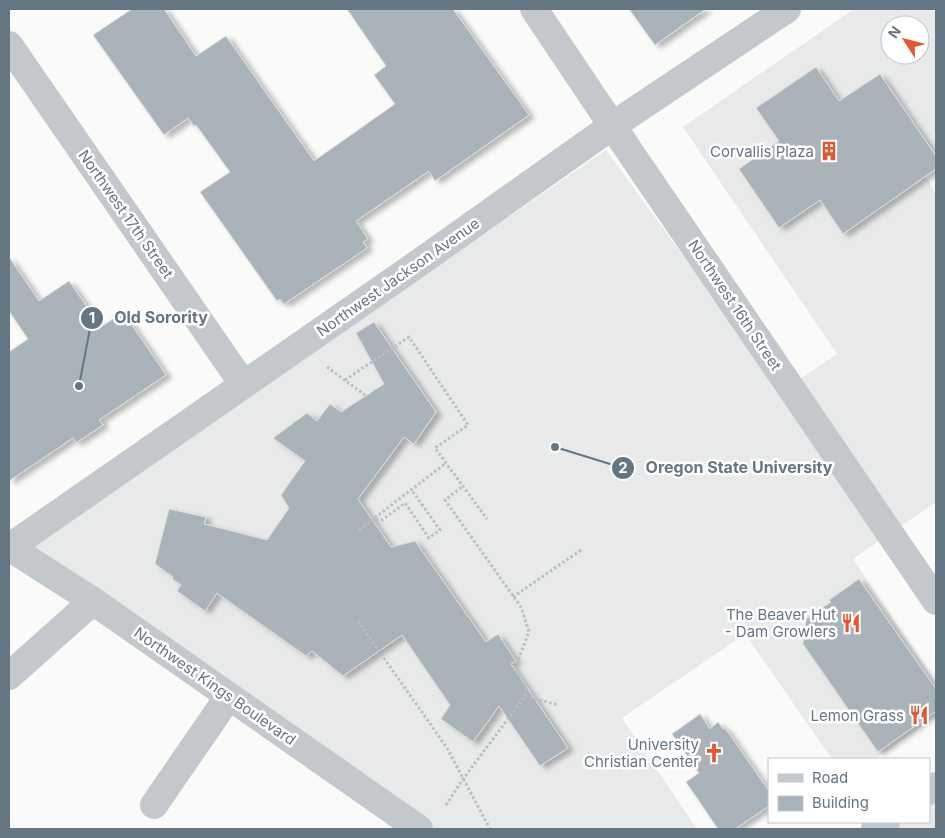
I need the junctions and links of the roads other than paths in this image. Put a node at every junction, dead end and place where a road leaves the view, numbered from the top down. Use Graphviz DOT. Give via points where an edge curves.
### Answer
graph roads {
  1 [pos="534,9"];
  2 [pos="787,9"];
  3 [pos="9,45"];
  4 [pos="612,126"];
  5 [pos="243,384"];
  6 [pos="9,547"];
  7 [pos="93,601"];
  8 [pos="936,601"];
  9 [pos="9,676"];
  10 [pos="229,696"];
  11 [pos="154,805"];
  12 [pos="419,829"];
  1 -- 4 [label="street, Northwest 16th Street"];
  2 -- 4 [label="street, Northwest Jackson Avenue"];
  3 -- 5 [label="street, Northwest 17th Street"];
  4 -- 5 [label="street, Northwest Jackson Avenue"];
  4 -- 8 [label="street, Northwest 16th Street"];
  5 -- 6 [label="street, Northwest Jackson Avenue"];
  6 -- 7 [label="street, Northwest Kings Boulevard"];
  7 -- 9 [label="street"];
  7 -- 10 [label="street, Northwest Kings Boulevard"];
  10 -- 11 [label="street"];
  10 -- 12 [label="street, Northwest Kings Boulevard"];
}
